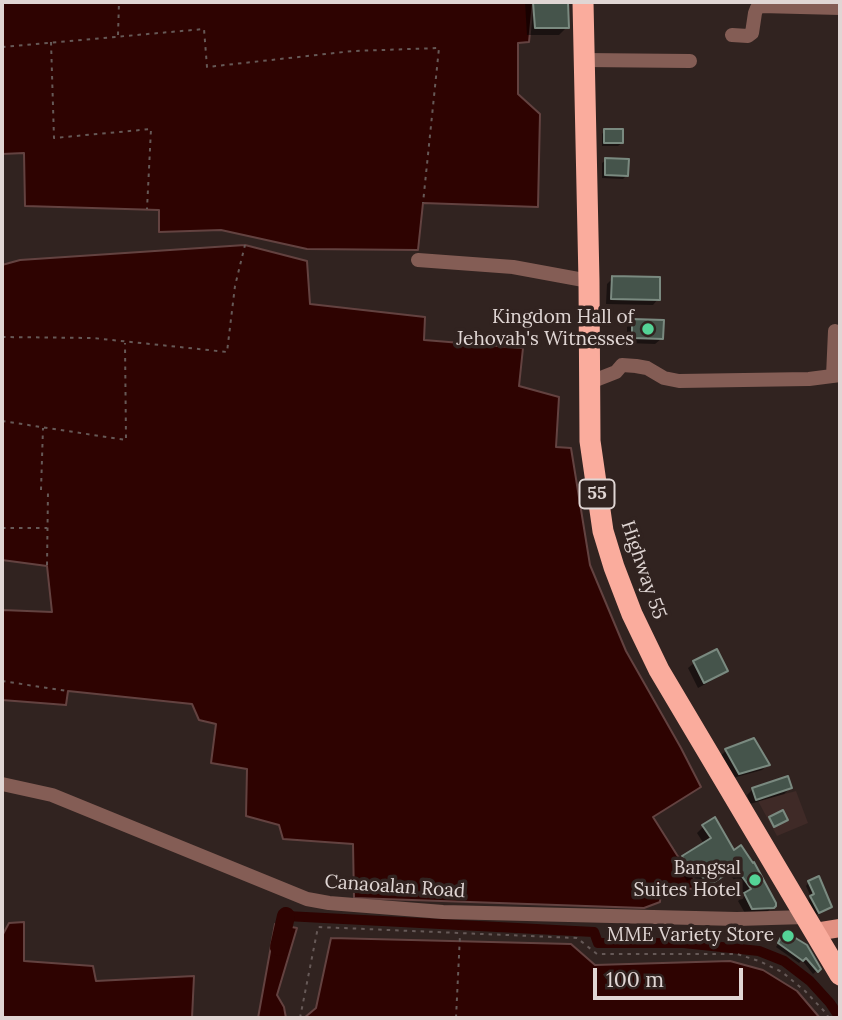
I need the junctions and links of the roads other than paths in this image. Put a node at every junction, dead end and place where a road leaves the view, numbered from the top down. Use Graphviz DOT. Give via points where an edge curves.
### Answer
graph roads {
  1 [pos="583,2"];
  2 [pos="840,8"];
  3 [pos="732,35"];
  4 [pos="584,60"];
  5 [pos="690,61"];
  6 [pos="418,260"];
  7 [pos="589,281"];
  8 [pos="835,331"];
  9 [pos="837,376"];
  10 [pos="588,383"];
  11 [pos="2,784"];
  12 [pos="811,925"];
  13 [pos="840,928"];
  14 [pos="840,975"];
  1 -- 4 [label="highway, Highway 55 / 55"];
  2 -- 3 [label="street" via="761,6 752,33"];
  4 -- 5 [label="street"];
  4 -- 7 [label="highway, Highway 55 / 55"];
  6 -- 7 [label="street" via="513,267"];
  7 -- 10 [label="highway, Highway 55 / 55"];
  8 -- 9 [label="street"];
  9 -- 10 [label="street" via="679,381 648,368 622,365"];
  10 -- 12 [label="highway, Highway 55 / 55" via="590,441 603,531 632,614 659,670"];
  11 -- 12 [label="street, Canaoalan Road" via="64,799 307,899 329,903 443,912"];
  12 -- 13 [label="main road"];
  12 -- 14 [label="highway, Highway 55 / 55"];
}
